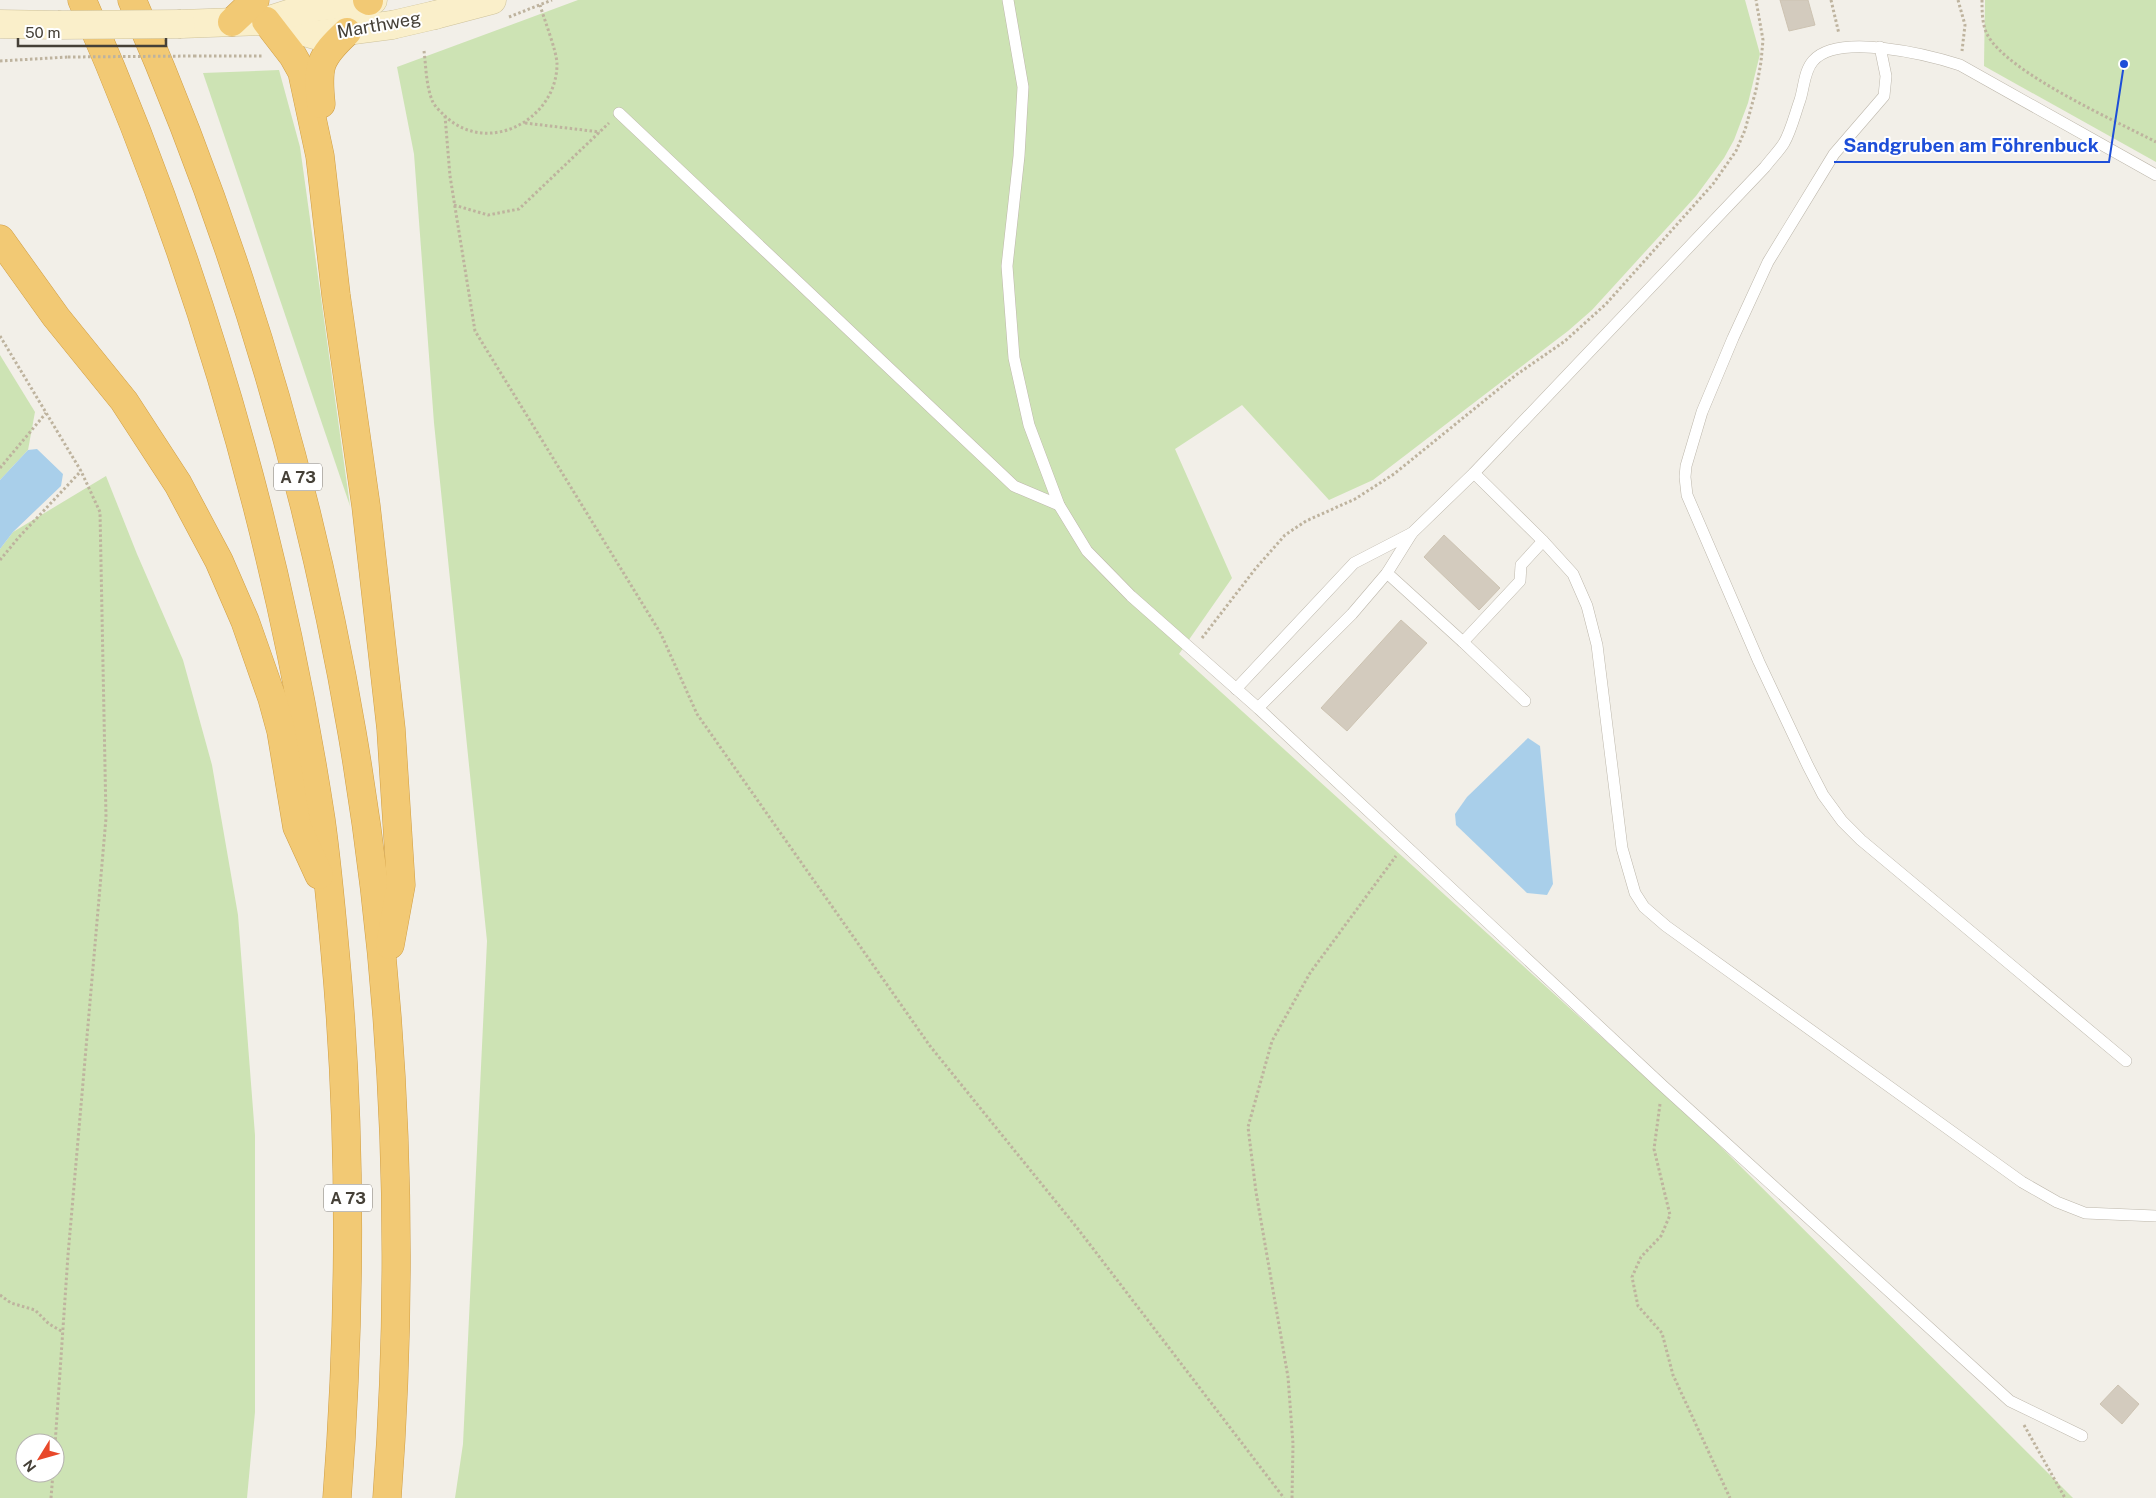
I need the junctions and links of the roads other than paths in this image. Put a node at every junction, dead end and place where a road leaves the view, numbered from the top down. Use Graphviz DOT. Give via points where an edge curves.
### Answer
graph roads {
  1 [pos="82,0"];
  2 [pos="132,0"];
  3 [pos="368,0"];
  4 [pos="373,0"];
  5 [pos="492,0"];
  6 [pos="1008,0"];
  7 [pos="261,10"];
  8 [pos="0,24"];
  9 [pos="347,32"];
  10 [pos="1880,47"];
  11 [pos="619,112"];
  12 [pos="320,156"];
  13 [pos="2156,175"];
  14 [pos="0,239"];
  15 [pos="1474,473"];
  16 [pos="1059,506"];
  17 [pos="1412,533"];
  18 [pos="1544,541"];
  19 [pos="1388,573"];
  20 [pos="1463,642"];
  21 [pos="1236,689"];
  22 [pos="1525,701"];
  23 [pos="1258,708"];
  24 [pos="330,898"];
  25 [pos="384,974"];
  26 [pos="2126,1061"];
  27 [pos="2156,1216"];
  28 [pos="2082,1436"];
  29 [pos="337,1498"];
  30 [pos="387,1498"];
  1 -- 24 [label="highway, A 73" via="177,244 242,448 288,634 321,822"];
  2 -- 25 [label="highway, A 73" via="190,141 234,264 296,469 322,574 354,734"];
  3 -- 4 [label="main road, Marthweg"];
  3 -- 7 [label="main road, Marthweg"];
  5 -- 9 [label="main road, Marthweg, bridge" via="392,25"];
  6 -- 16 [label="lane" via="1023,87 1007,266 1014,358 1029,425"];
  7 -- 8 [label="main road, Marthweg, bridge" via="232,22"];
  7 -- 9 [label="main road, Marthweg" via="315,35"];
  7 -- 12 [label="highway" via="302,72"];
  9 -- 12 [label="highway" via="324,55 320,69"];
  10 -- 13 [label="lane" via="1930,55 1960,65"];
  10 -- 15 [label="lane" via="1842,49 1813,60 1784,143"];
  10 -- 26 [label="lane" via="1886,76 1884,96 1834,154 1768,262 1702,412 1684,477 1687,495 1758,662 1823,796 1842,821"];
  11 -- 16 [label="lane" via="1014,486"];
  12 -- 25 [label="highway" via="391,729 401,885"];
  14 -- 24 [label="highway, A 73" via="35,289 124,401 178,484 215,553 245,621 272,698 297,827"];
  15 -- 17 [label="lane"];
  15 -- 18 [label="lane"];
  16 -- 21 [label="lane" via="1087,550 1131,596"];
  17 -- 19 [label="lane"];
  17 -- 21 [label="lane" via="1354,562"];
  18 -- 20 [label="lane" via="1521,565 1520,581"];
  18 -- 27 [label="lane" via="1573,574 1587,606 1597,645 1622,848 1635,893 1644,907 2022,1182 2085,1213"];
  19 -- 20 [label="lane"];
  19 -- 23 [label="lane" via="1352,614"];
  20 -- 22 [label="lane"];
  21 -- 23 [label="lane"];
  23 -- 28 [label="lane" via="1663,1086 2010,1401"];
  24 -- 29 [label="highway, A 73" via="346,1085 349,1245 344,1405"];
  25 -- 30 [label="highway, A 73" via="395,1153 397,1262 396,1364"];
}
